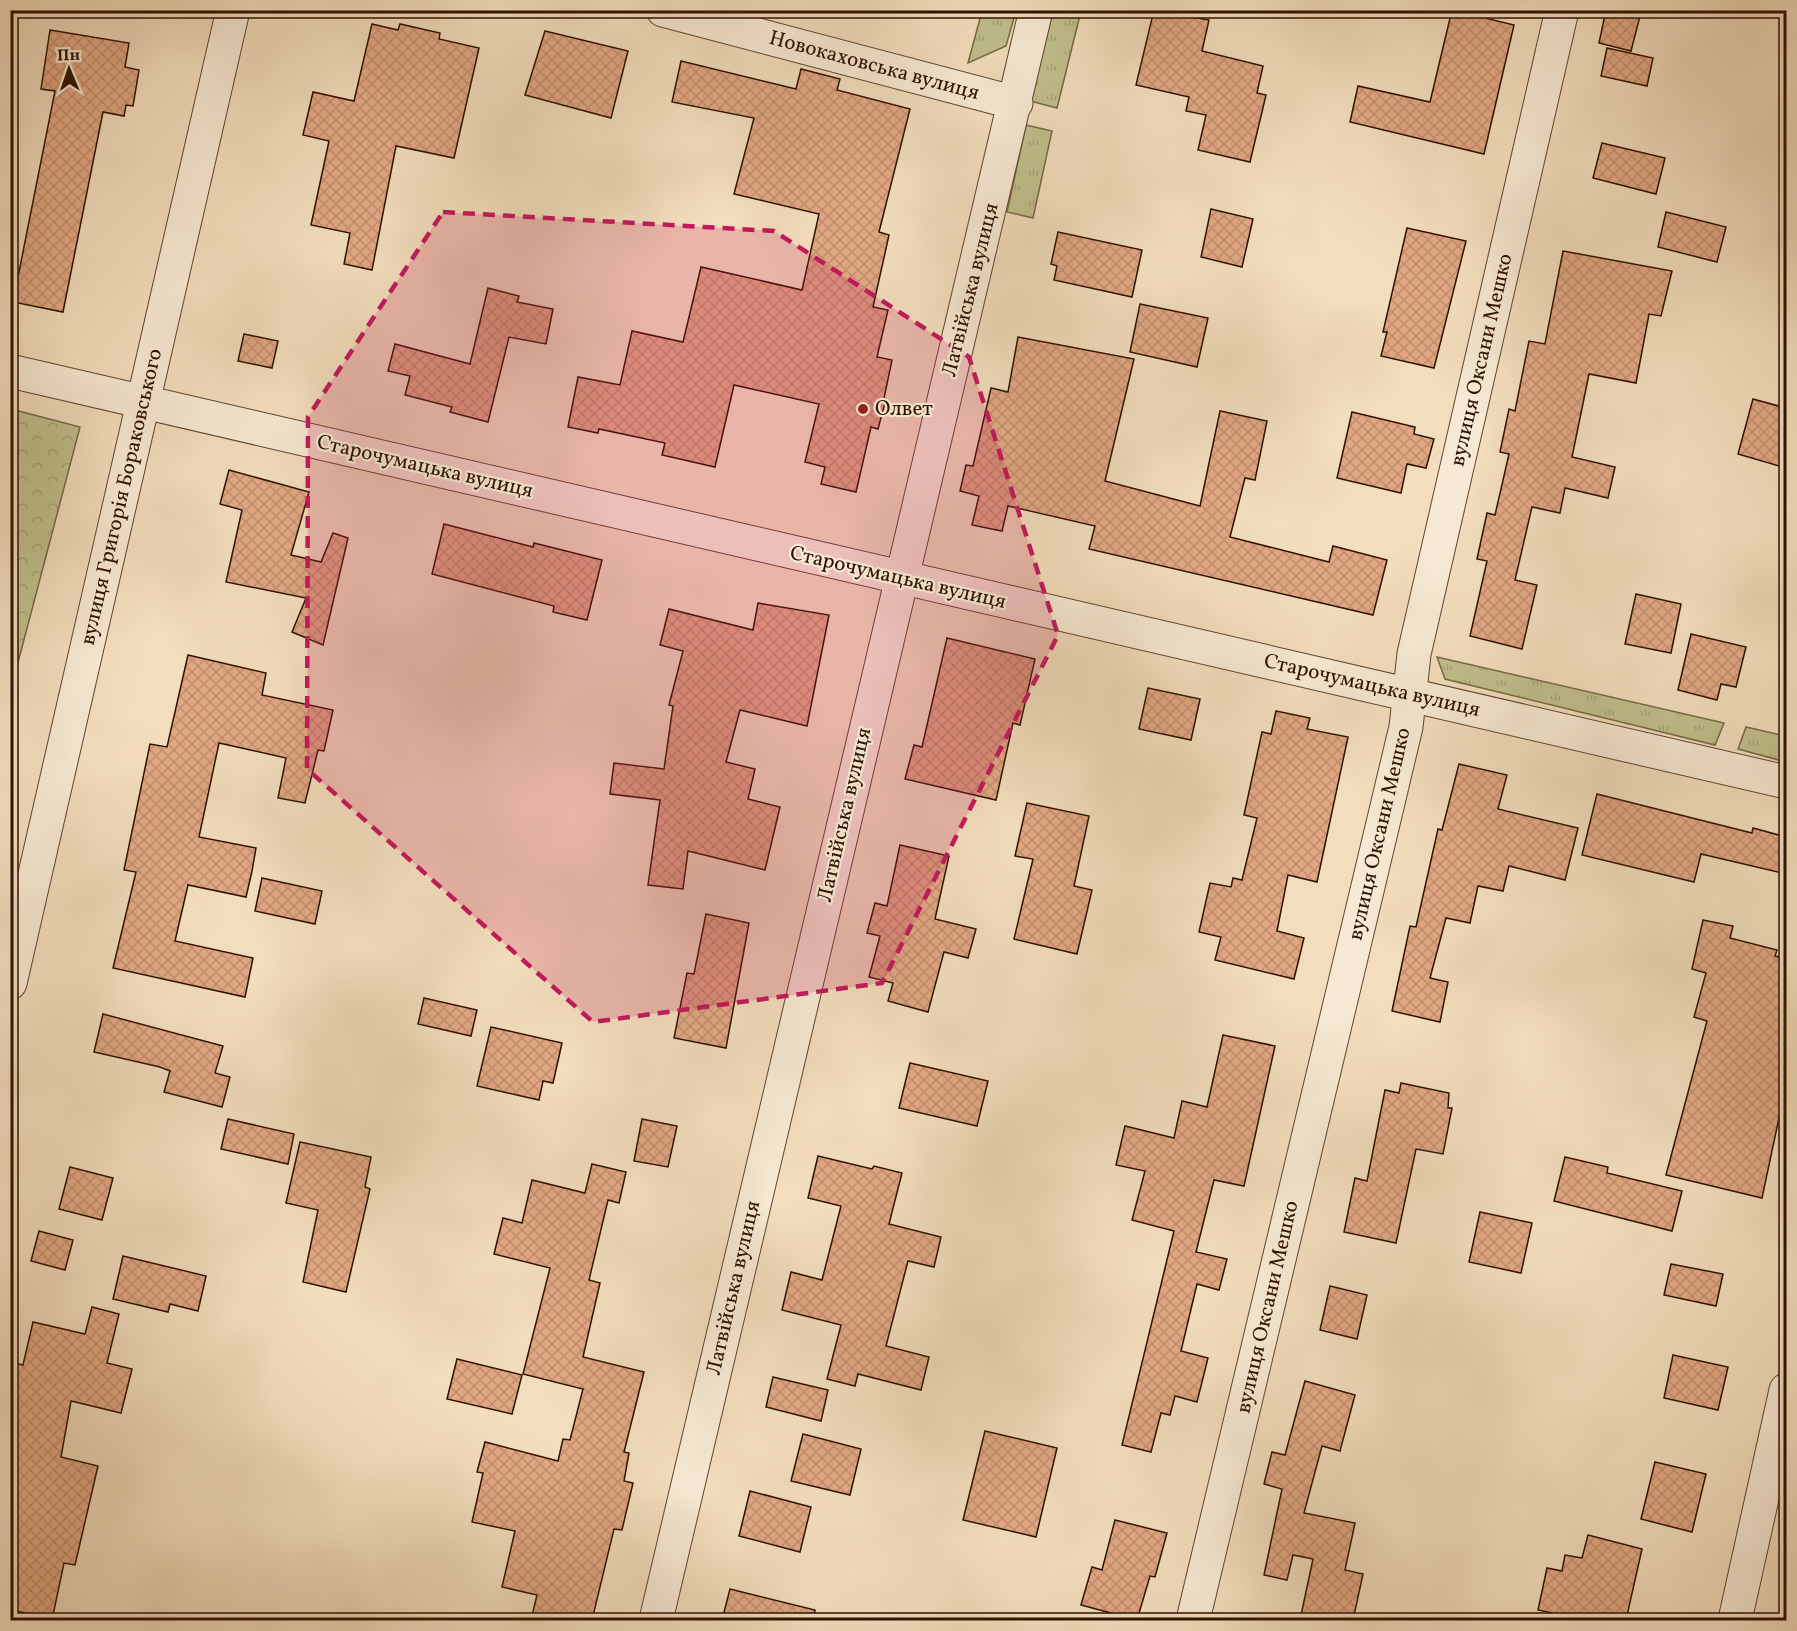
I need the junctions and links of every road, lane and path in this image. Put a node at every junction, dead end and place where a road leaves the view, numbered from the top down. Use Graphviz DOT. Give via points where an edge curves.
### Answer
graph roads {
  1 [pos="233,10"];
  2 [pos="663,10"];
  3 [pos="1036,10"];
  4 [pos="1562,10"];
  5 [pos="1016,103"];
  6 [pos="10,371"];
  7 [pos="146,401"];
  8 [pos="902,579"];
  9 [pos="1410,695"];
  10 [pos="1786,782"];
  11 [pos="10,983"];
  12 [pos="1786,1390"];
  13 [pos="656,1620"];
  14 [pos="1193,1620"];
  15 [pos="1735,1620"];
  1 -- 7 [label="street, вулиця Григорія Бораковського"];
  2 -- 5 [label="street, Новокаховська вулиця"];
  3 -- 5 [label="street, Латвійська вулиця"];
  4 -- 9 [label="street, вулиця Оксани Мешко" via="1414,654"];
  5 -- 8 [label="street, Латвійська вулиця"];
  6 -- 7 [label="street, Старочумацька вулиця"];
  7 -- 8 [label="street, Старочумацька вулиця"];
  7 -- 11 [label="street, вулиця Григорія Бораковського"];
  8 -- 9 [label="street, Старочумацька вулиця"];
  8 -- 13 [label="street, Латвійська вулиця"];
  9 -- 10 [label="street, Старочумацька вулиця"];
  9 -- 14 [label="street, вулиця Оксани Мешко" via="1406,727"];
  12 -- 15 [label="street"];
}
